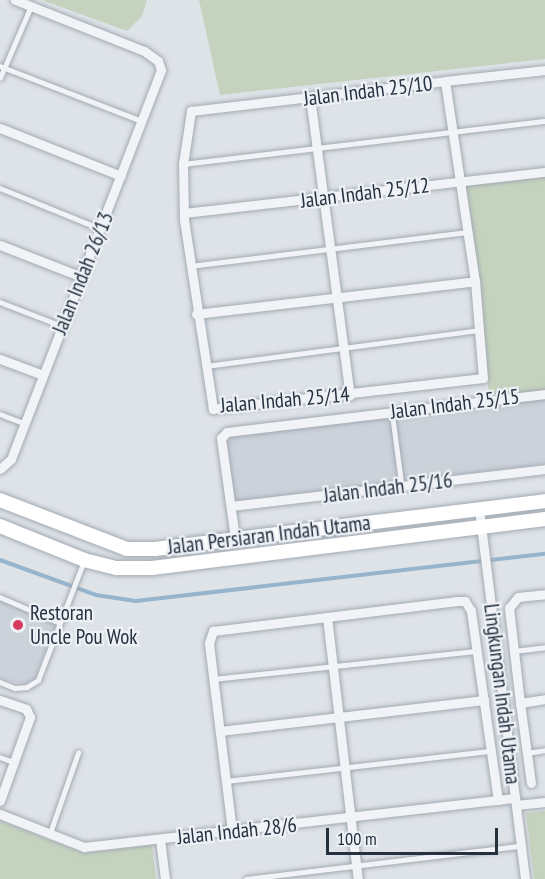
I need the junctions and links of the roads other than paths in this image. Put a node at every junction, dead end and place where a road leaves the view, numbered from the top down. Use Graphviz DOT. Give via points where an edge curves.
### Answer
graph roads {
  1 [pos="15,0"];
  2 [pos="31,6"];
  3 [pos="2,67"];
  4 [pos="545,70"];
  5 [pos="0,78"];
  6 [pos="445,81"];
  7 [pos="309,97"];
  8 [pos="191,111"];
  9 [pos="142,121"];
  10 [pos="545,121"];
  11 [pos="0,128"];
  12 [pos="453,132"];
  13 [pos="316,149"];
  14 [pos="183,164"];
  15 [pos="545,172"];
  16 [pos="121,176"];
  17 [pos="461,182"];
  18 [pos="0,189"];
  19 [pos="322,199"];
  20 [pos="184,213"];
  21 [pos="101,229"];
  22 [pos="468,232"];
  23 [pos="0,245"];
  24 [pos="328,250"];
  25 [pos="190,266"];
  26 [pos="82,277"];
  27 [pos="475,281"];
  28 [pos="335,298"];
  29 [pos="0,302"];
  30 [pos="196,314"];
  31 [pos="62,326"];
  32 [pos="480,330"];
  33 [pos="342,349"];
  34 [pos="0,358"];
  35 [pos="204,366"];
  36 [pos="43,375"];
  37 [pos="350,394"];
  38 [pos="545,394"];
  39 [pos="392,411"];
  40 [pos="0,414"];
  41 [pos="23,423"];
  42 [pos="3,468"];
  43 [pos="545,469"];
  44 [pos="402,487"];
  45 [pos="0,501"];
  46 [pos="545,501"];
  47 [pos="231,506"];
  48 [pos="480,509"];
  49 [pos="545,519"];
  50 [pos="0,526"];
  51 [pos="482,527"];
  52 [pos="235,538"];
  53 [pos="84,560"];
  54 [pos="545,594"];
  55 [pos="0,597"];
  56 [pos="327,617"];
  57 [pos="60,622"];
  58 [pos="545,647"];
  59 [pos="477,651"];
  60 [pos="514,651"];
  61 [pos="333,666"];
  62 [pos="213,679"];
  63 [pos="0,682"];
  64 [pos="545,699"];
  65 [pos="0,700"];
  66 [pos="484,700"];
  67 [pos="520,703"];
  68 [pos="339,717"];
  69 [pos="220,731"];
  70 [pos="545,750"];
  71 [pos="491,751"];
  72 [pos="78,753"];
  73 [pos="527,753"];
  74 [pos="0,757"];
  75 [pos="15,763"];
  76 [pos="345,768"];
  77 [pos="226,780"];
  78 [pos="531,783"];
  79 [pos="498,800"];
  80 [pos="0,801"];
  81 [pos="515,802"];
  82 [pos="545,802"];
  83 [pos="0,814"];
  84 [pos="351,819"];
  85 [pos="232,831"];
  86 [pos="50,833"];
  87 [pos="160,839"];
  88 [pos="521,846"];
  89 [pos="357,867"];
  90 [pos="165,879"];
  91 [pos="246,879"];
  92 [pos="358,879"];
  93 [pos="525,879"];
  1 -- 2 [label="street"];
  2 -- 3 [label="lane"];
  2 -- 9 [label="street, Jalan Indah 26/13" via="158,61 160,79"];
  3 -- 5 [label="lane"];
  3 -- 9 [label="lane"];
  4 -- 6 [label="street, Jalan Indah 25/10"];
  6 -- 7 [label="street, Jalan Indah 25/10"];
  6 -- 12 [label="street"];
  7 -- 8 [label="street, Jalan Indah 25/10"];
  7 -- 13 [label="street"];
  8 -- 14 [label="street, Jalan Indah 25/14"];
  9 -- 16 [label="street, Jalan Indah 26/13"];
  10 -- 12 [label="lane"];
  11 -- 16 [label="street"];
  12 -- 13 [label="lane"];
  12 -- 17 [label="street"];
  13 -- 14 [label="lane"];
  13 -- 19 [label="street"];
  14 -- 20 [label="street, Jalan Indah 25/14"];
  15 -- 17 [label="street, Jalan Indah 25/12"];
  16 -- 21 [label="street, Jalan Indah 26/13"];
  17 -- 19 [label="street, Jalan Indah 25/12"];
  17 -- 22 [label="street"];
  18 -- 21 [label="lane"];
  19 -- 20 [label="street, Jalan Indah 25/12"];
  19 -- 24 [label="street"];
  20 -- 25 [label="street, Jalan Indah 25/14"];
  21 -- 26 [label="street, Jalan Indah 26/13"];
  22 -- 24 [label="lane"];
  22 -- 27 [label="street"];
  23 -- 26 [label="street"];
  24 -- 25 [label="lane"];
  24 -- 28 [label="street"];
  25 -- 30 [label="street, Jalan Indah 25/14"];
  26 -- 31 [label="street, Jalan Indah 26/13"];
  27 -- 28 [label="street"];
  27 -- 32 [label="street"];
  28 -- 30 [label="street"];
  28 -- 33 [label="street"];
  29 -- 31 [label="lane"];
  30 -- 35 [label="street, Jalan Indah 25/14"];
  31 -- 36 [label="street, Jalan Indah 26/13"];
  32 -- 33 [label="lane"];
  32 -- 37 [label="street, Jalan Indah 25/14" via="483,378"];
  33 -- 35 [label="lane"];
  33 -- 37 [label="street"];
  34 -- 36 [label="street"];
  35 -- 37 [label="street, Jalan Indah 25/14" via="210,405 219,411"];
  36 -- 41 [label="street, Jalan Indah 26/13"];
  38 -- 39 [label="street, Jalan Indah 25/15"];
  39 -- 44 [label="lane"];
  39 -- 47 [label="street, Jalan Indah 25/15" via="222,434"];
  40 -- 41 [label="lane"];
  41 -- 42 [label="street, Jalan Indah 26/13"];
  43 -- 44 [label="street, Jalan Indah 25/16"];
  44 -- 47 [label="street, Jalan Indah 25/16"];
  45 -- 52 [label="main road, Jalan Persiaran Indah Utama" via="127,549"];
  46 -- 48 [label="main road, Jalan Persiaran Indah Utama"];
  47 -- 52 [label="street"];
  48 -- 51 [label="street, Lingkungan Indah Utama"];
  48 -- 52 [label="main road, Jalan Persiaran Indah Utama"];
  49 -- 51 [label="main road, Jalan Persiaran Indah Utama"];
  50 -- 53 [label="main road, Jalan Persiaran Indah Utama"];
  51 -- 53 [label="main road, Jalan Persiaran Indah Utama" via="152,568 117,568"];
  51 -- 81 [label="street, Lingkungan Indah Utama"];
  53 -- 57 [label="lane"];
  54 -- 60 [label="street" via="512,600 508,608"];
  55 -- 57 [label="lane"];
  56 -- 59 [label="street" via="465,601 471,611"];
  56 -- 61 [label="street"];
  56 -- 62 [label="street" via="213,631 208,643"];
  57 -- 63 [label="lane" via="38,680 15,688"];
  58 -- 60 [label="lane"];
  59 -- 61 [label="lane"];
  59 -- 66 [label="street"];
  60 -- 67 [label="street"];
  61 -- 62 [label="lane"];
  61 -- 68 [label="street"];
  62 -- 69 [label="street"];
  64 -- 67 [label="street"];
  65 -- 75 [label="street" via="29,713 30,722"];
  66 -- 68 [label="street"];
  66 -- 71 [label="street"];
  67 -- 73 [label="street"];
  68 -- 69 [label="street"];
  68 -- 76 [label="street"];
  69 -- 77 [label="street"];
  70 -- 73 [label="lane"];
  71 -- 76 [label="lane"];
  71 -- 79 [label="street"];
  72 -- 86 [label="lane"];
  73 -- 78 [label="street"];
  74 -- 75 [label="lane"];
  75 -- 80 [label="street"];
  76 -- 77 [label="lane"];
  76 -- 84 [label="street"];
  77 -- 85 [label="street"];
  79 -- 81 [label="street, Jalan Indah 28/6"];
  79 -- 84 [label="street, Jalan Indah 28/6"];
  81 -- 82 [label="street, Jalan Indah 28/6"];
  81 -- 88 [label="street, Lingkungan Indah Utama"];
  83 -- 86 [label="street, Jalan Indah 28/6"];
  84 -- 85 [label="street, Jalan Indah 28/6"];
  84 -- 89 [label="street"];
  85 -- 87 [label="street, Jalan Indah 28/6"];
  86 -- 87 [label="street, Jalan Indah 28/6" via="84,846"];
  87 -- 90 [label="street"];
  88 -- 89 [label="lane"];
  88 -- 93 [label="street, Lingkungan Indah Utama"];
  89 -- 91 [label="lane"];
  89 -- 92 [label="street"];
}
